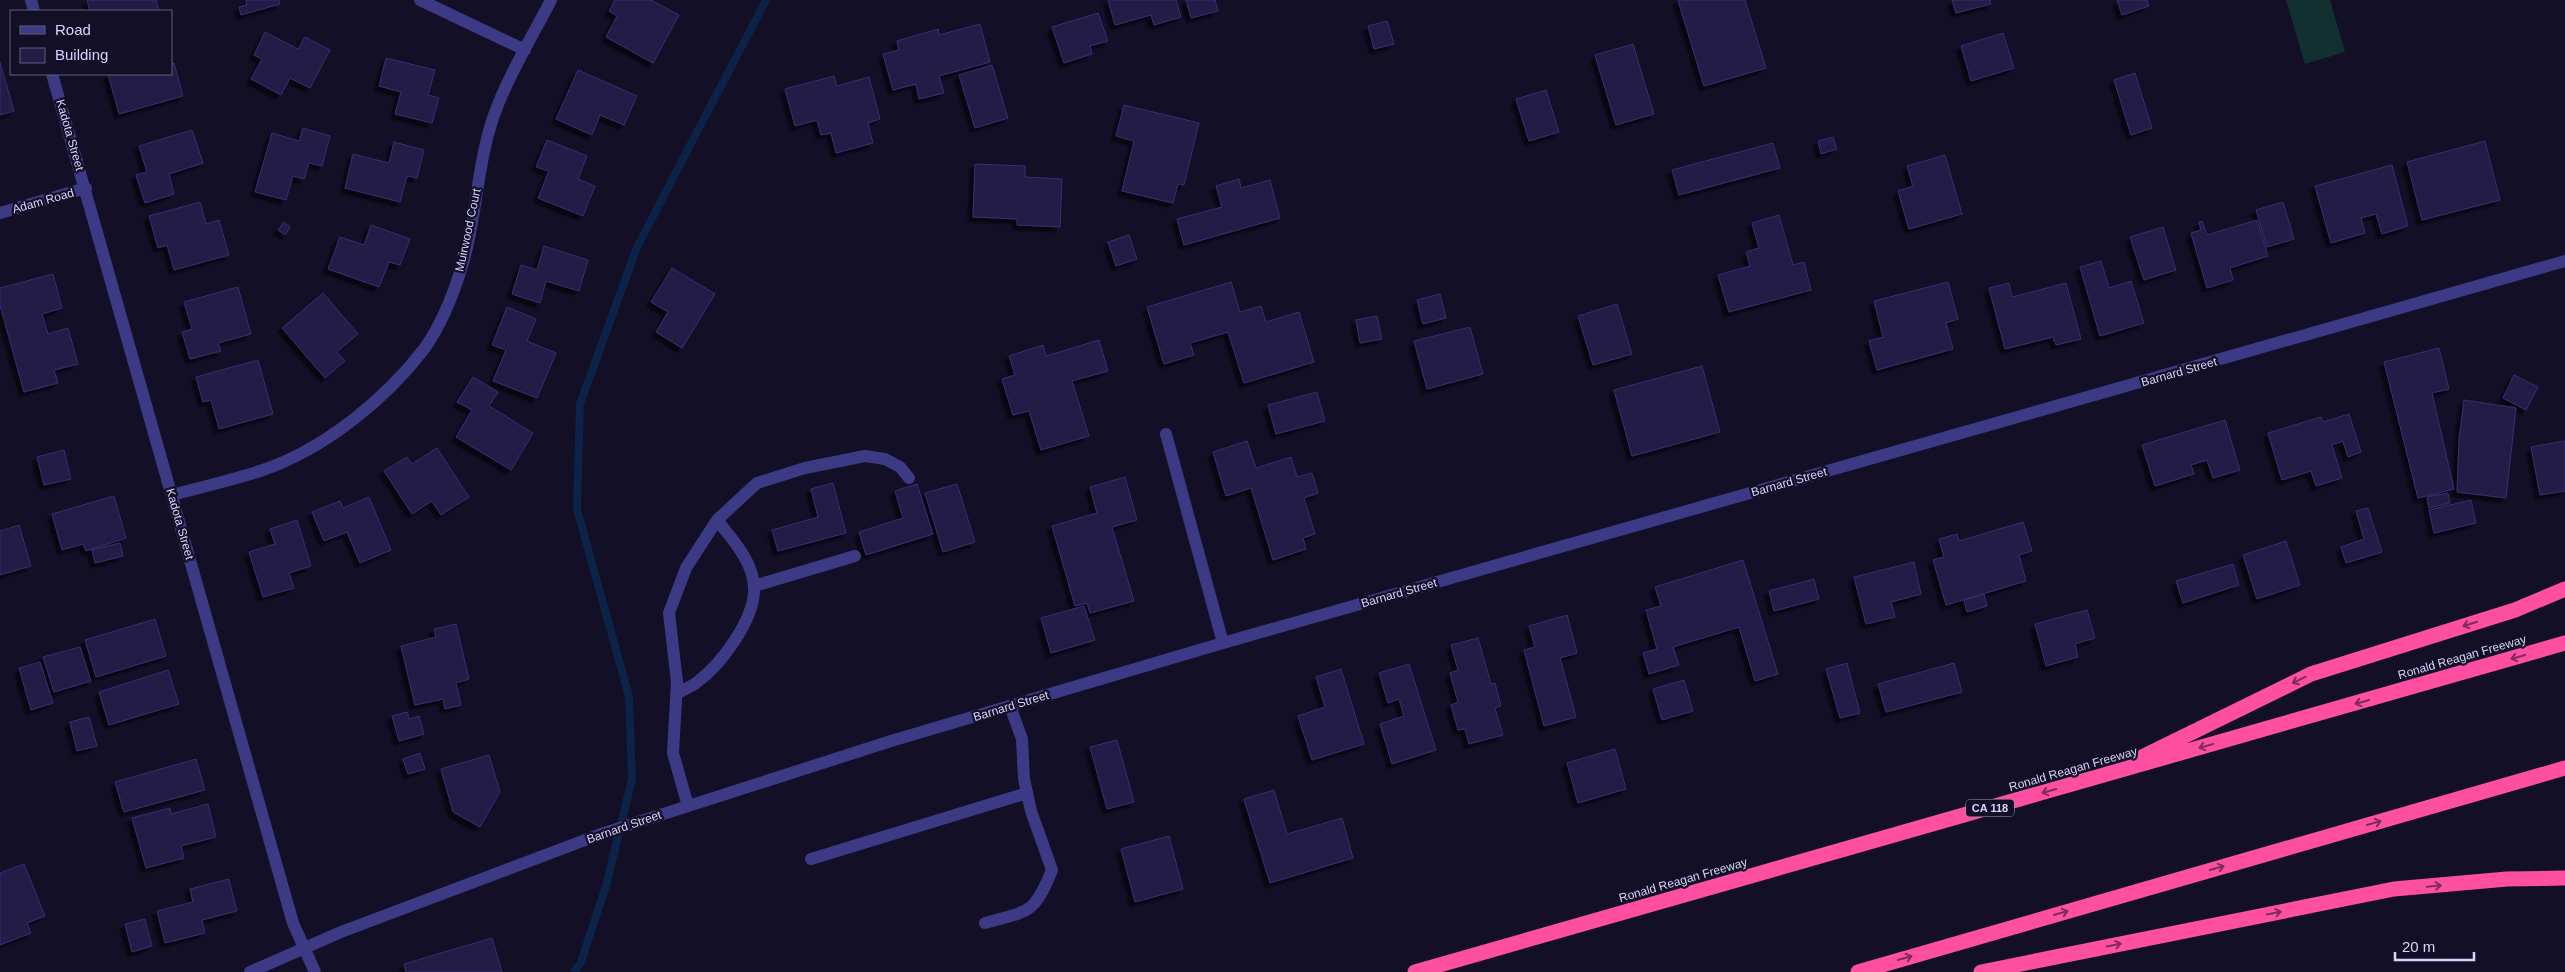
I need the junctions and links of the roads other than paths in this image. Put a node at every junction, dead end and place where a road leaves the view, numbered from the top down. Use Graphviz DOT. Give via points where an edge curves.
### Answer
graph roads {
  1 [pos="420,0"];
  2 [pos="551,0"];
  3 [pos="526,50"];
  4 [pos="52,75"];
  5 [pos="86,188"];
  6 [pos="0,213"];
  7 [pos="2565,261"];
  8 [pos="1166,434"];
  9 [pos="909,478"];
  10 [pos="172,495"];
  11 [pos="717,520"];
  12 [pos="855,556"];
  13 [pos="754,586"];
  14 [pos="2565,589"];
  15 [pos="1223,643"];
  16 [pos="2565,644"];
  17 [pos="676,694"];
  18 [pos="1010,706"];
  19 [pos="2565,768"];
  20 [pos="2106,775"];
  21 [pos="1027,793"];
  22 [pos="688,806"];
  23 [pos="811,859"];
  24 [pos="2565,878"];
  25 [pos="985,923"];
  26 [pos="305,948"];
  27 [pos="250,972"];
  28 [pos="316,972"];
  29 [pos="1415,972"];
  30 [pos="1858,972"];
  31 [pos="1981,972"];
  1 -- 3 [label="street"];
  2 -- 3 [label="street, Muirwood Court"];
  3 -- 10 [label="street, Muirwood Court" via="495,114 485,144 463,261 447,308 424,348 386,390 350,422 311,448 264,469"];
  4 -- 5 [label="street, Kadota Street"];
  5 -- 6 [label="street, Adam Road"];
  5 -- 10 [label="street, Kadota Street"];
  7 -- 15 [label="street, Barnard Street"];
  8 -- 15 [label="street"];
  9 -- 11 [label="street" via="900,467 885,458 865,456 805,468 757,483"];
  10 -- 26 [label="street, Kadota Street" via="293,923"];
  11 -- 13 [label="street" via="743,553"];
  11 -- 17 [label="street" via="686,568 669,612"];
  12 -- 13 [label="street"];
  13 -- 17 [label="street" via="751,613 731,647 697,682"];
  14 -- 20 [label="highway, one-way" via="2515,610 2312,674"];
  15 -- 18 [label="street, Barnard Street"];
  16 -- 20 [label="highway, Ronald Reagan Freeway / CA 118, one-way"];
  17 -- 22 [label="street" via="673,753"];
  18 -- 21 [label="street" via="1022,739"];
  18 -- 22 [label="street, Barnard Street"];
  30 -- 19 [label="highway, one-way"];
  20 -- 29 [label="highway, Ronald Reagan Freeway / CA 118, one-way"];
  21 -- 23 [label="street"];
  21 -- 25 [label="street" via="1052,870 1042,894 1028,911"];
  22 -- 26 [label="street, Barnard Street" via="602,834"];
  31 -- 24 [label="highway, one-way" via="2394,889"];
  26 -- 27 [label="street, Barnard Street"];
  26 -- 28 [label="street, Kadota Street"];
}
